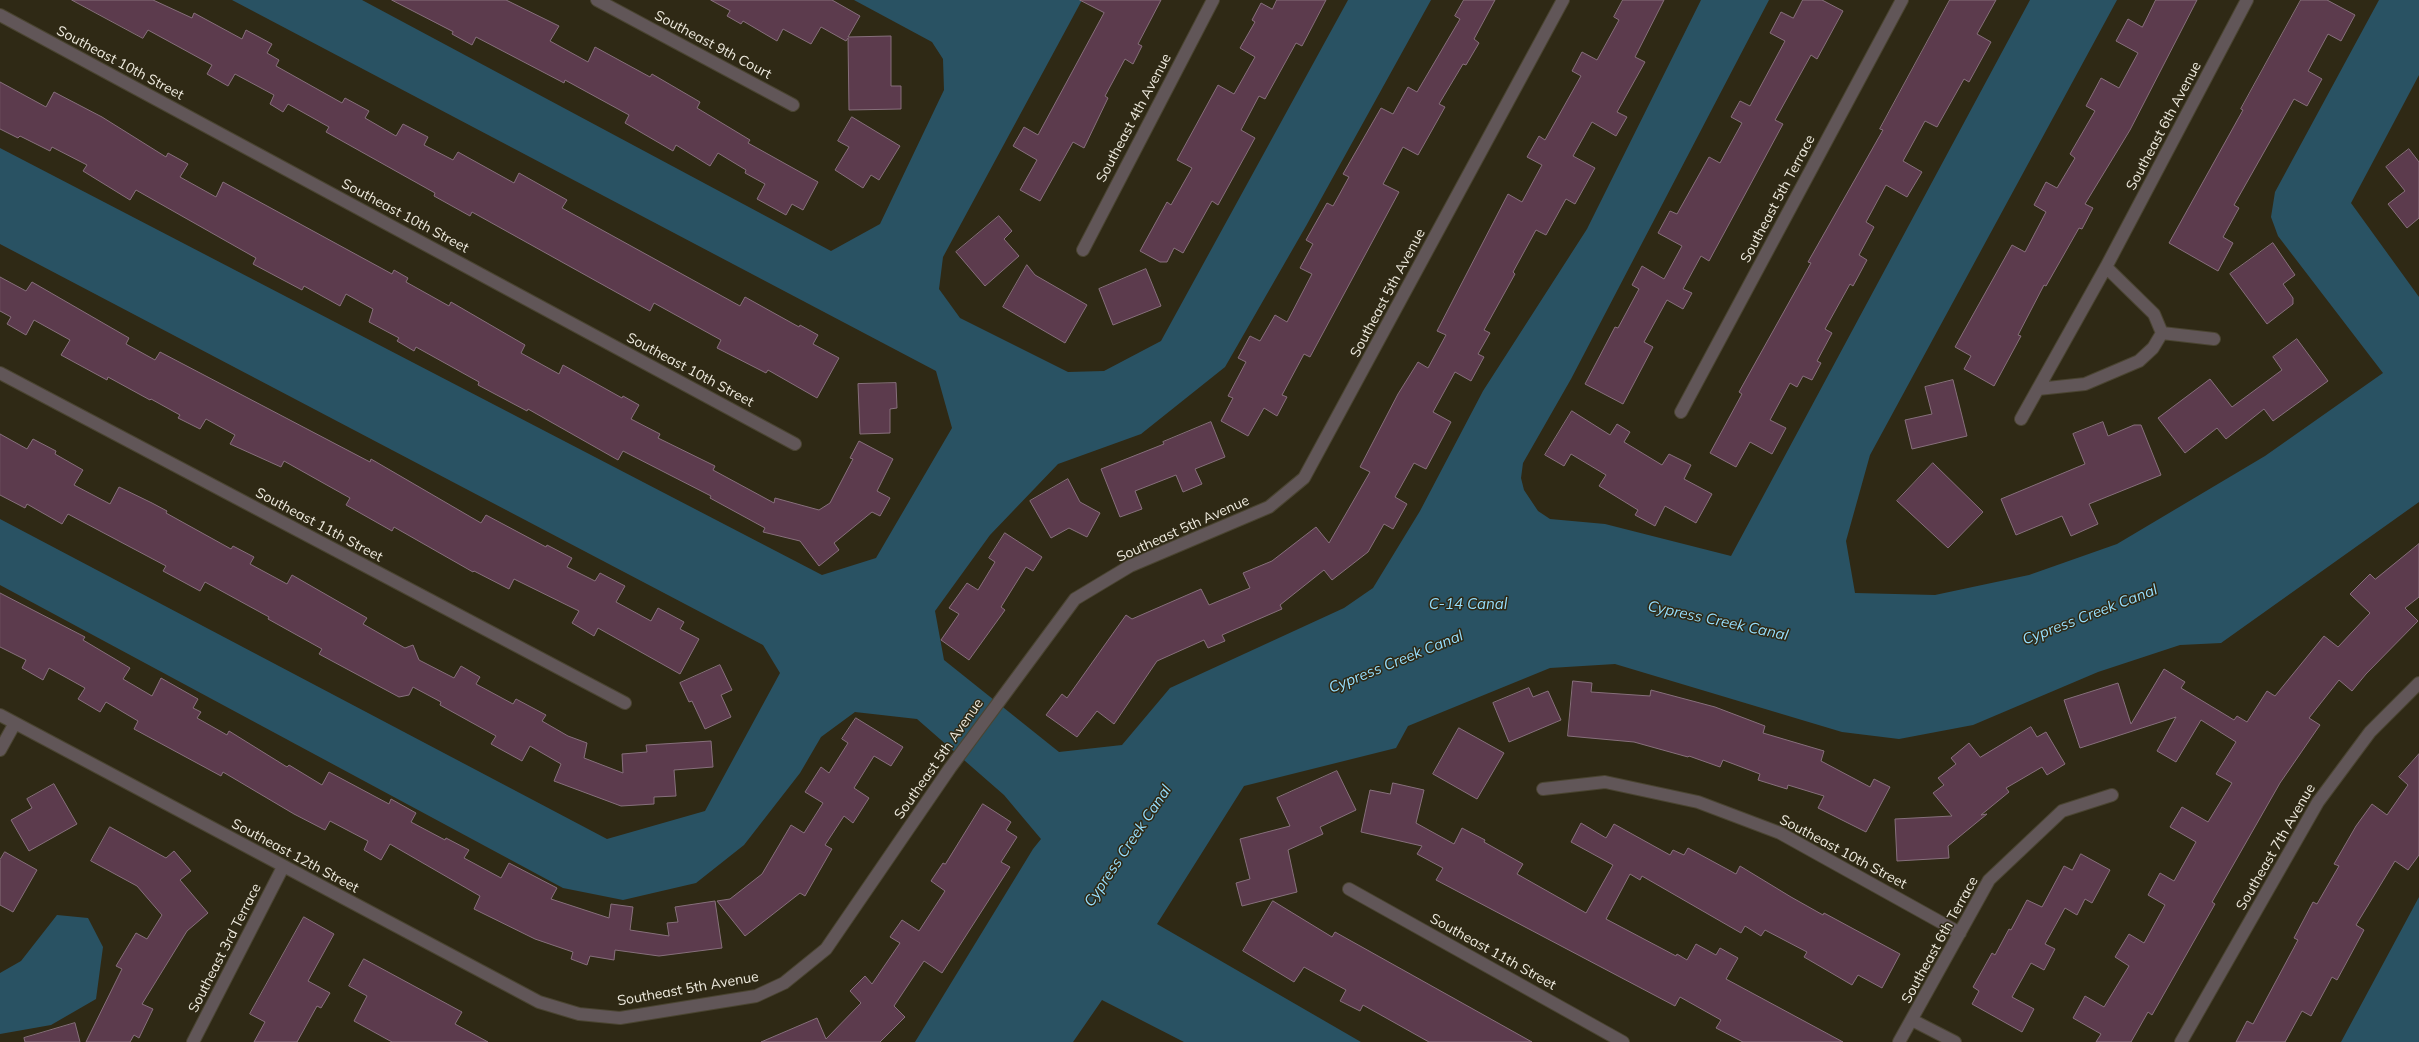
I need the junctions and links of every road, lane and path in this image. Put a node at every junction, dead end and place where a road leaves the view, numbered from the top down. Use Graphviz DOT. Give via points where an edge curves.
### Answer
graph roads {
  1 [pos="597,0"];
  2 [pos="1213,0"];
  3 [pos="1563,0"];
  4 [pos="1902,0"];
  5 [pos="2248,0"];
  6 [pos="0,15"];
  7 [pos="793,105"];
  8 [pos="1083,250"];
  9 [pos="2106,267"];
  10 [pos="2162,333"];
  11 [pos="2214,339"];
  12 [pos="0,373"];
  13 [pos="2038,389"];
  14 [pos="1681,412"];
  15 [pos="2021,419"];
  16 [pos="795,444"];
  17 [pos="2419,683"];
  18 [pos="625,703"];
  19 [pos="0,715"];
  20 [pos="15,723"];
  21 [pos="0,750"];
  22 [pos="1543,789"];
  23 [pos="2112,795"];
  24 [pos="283,867"];
  25 [pos="1349,888"];
  26 [pos="1960,933"];
  27 [pos="579,1014"];
  28 [pos="1912,1020"];
  29 [pos="192,1042"];
  30 [pos="1623,1042"];
  31 [pos="1900,1042"];
  32 [pos="1955,1042"];
  33 [pos="2181,1042"];
  1 -- 7 [label="street, Southeast 9th Court"];
  2 -- 8 [label="street, Southeast 4th Avenue"];
  3 -- 27 [label="street, Southeast 5th Avenue" via="1304,478 1268,507 1130,566 1075,599 950,768 826,949 784,983 756,996 620,1018"];
  4 -- 14 [label="street, Southeast 5th Terrace"];
  5 -- 9 [label="street, Southeast 6th Avenue"];
  6 -- 16 [label="street, Southeast 10th Street"];
  9 -- 10 [label="street" via="2154,314"];
  9 -- 13 [label="street, Southeast 6th Avenue"];
  10 -- 11 [label="street"];
  10 -- 13 [label="street" via="2153,348 2139,361 2085,384"];
  12 -- 18 [label="street, Southeast 11th Street"];
  13 -- 15 [label="street, Southeast 6th Avenue"];
  17 -- 33 [label="street, Southeast 7th Avenue" via="2370,732 2318,802"];
  19 -- 20 [label="street, Southeast 12th Street"];
  20 -- 21 [label="street"];
  20 -- 24 [label="street, Southeast 12th Street"];
  22 -- 26 [label="street, Southeast 10th Street" via="1605,782 1698,802 1780,833"];
  23 -- 26 [label="street, Southeast 6th Terrace" via="2062,811 1989,880"];
  24 -- 27 [label="street, Southeast 12th Street" via="539,1002"];
  24 -- 29 [label="street, Southeast 3rd Terrace"];
  25 -- 30 [label="street, Southeast 11th Street"];
  26 -- 28 [label="street, Southeast 6th Terrace"];
  28 -- 31 [label="street, Southeast 6th Terrace"];
  28 -- 32 [label="street"];
}
